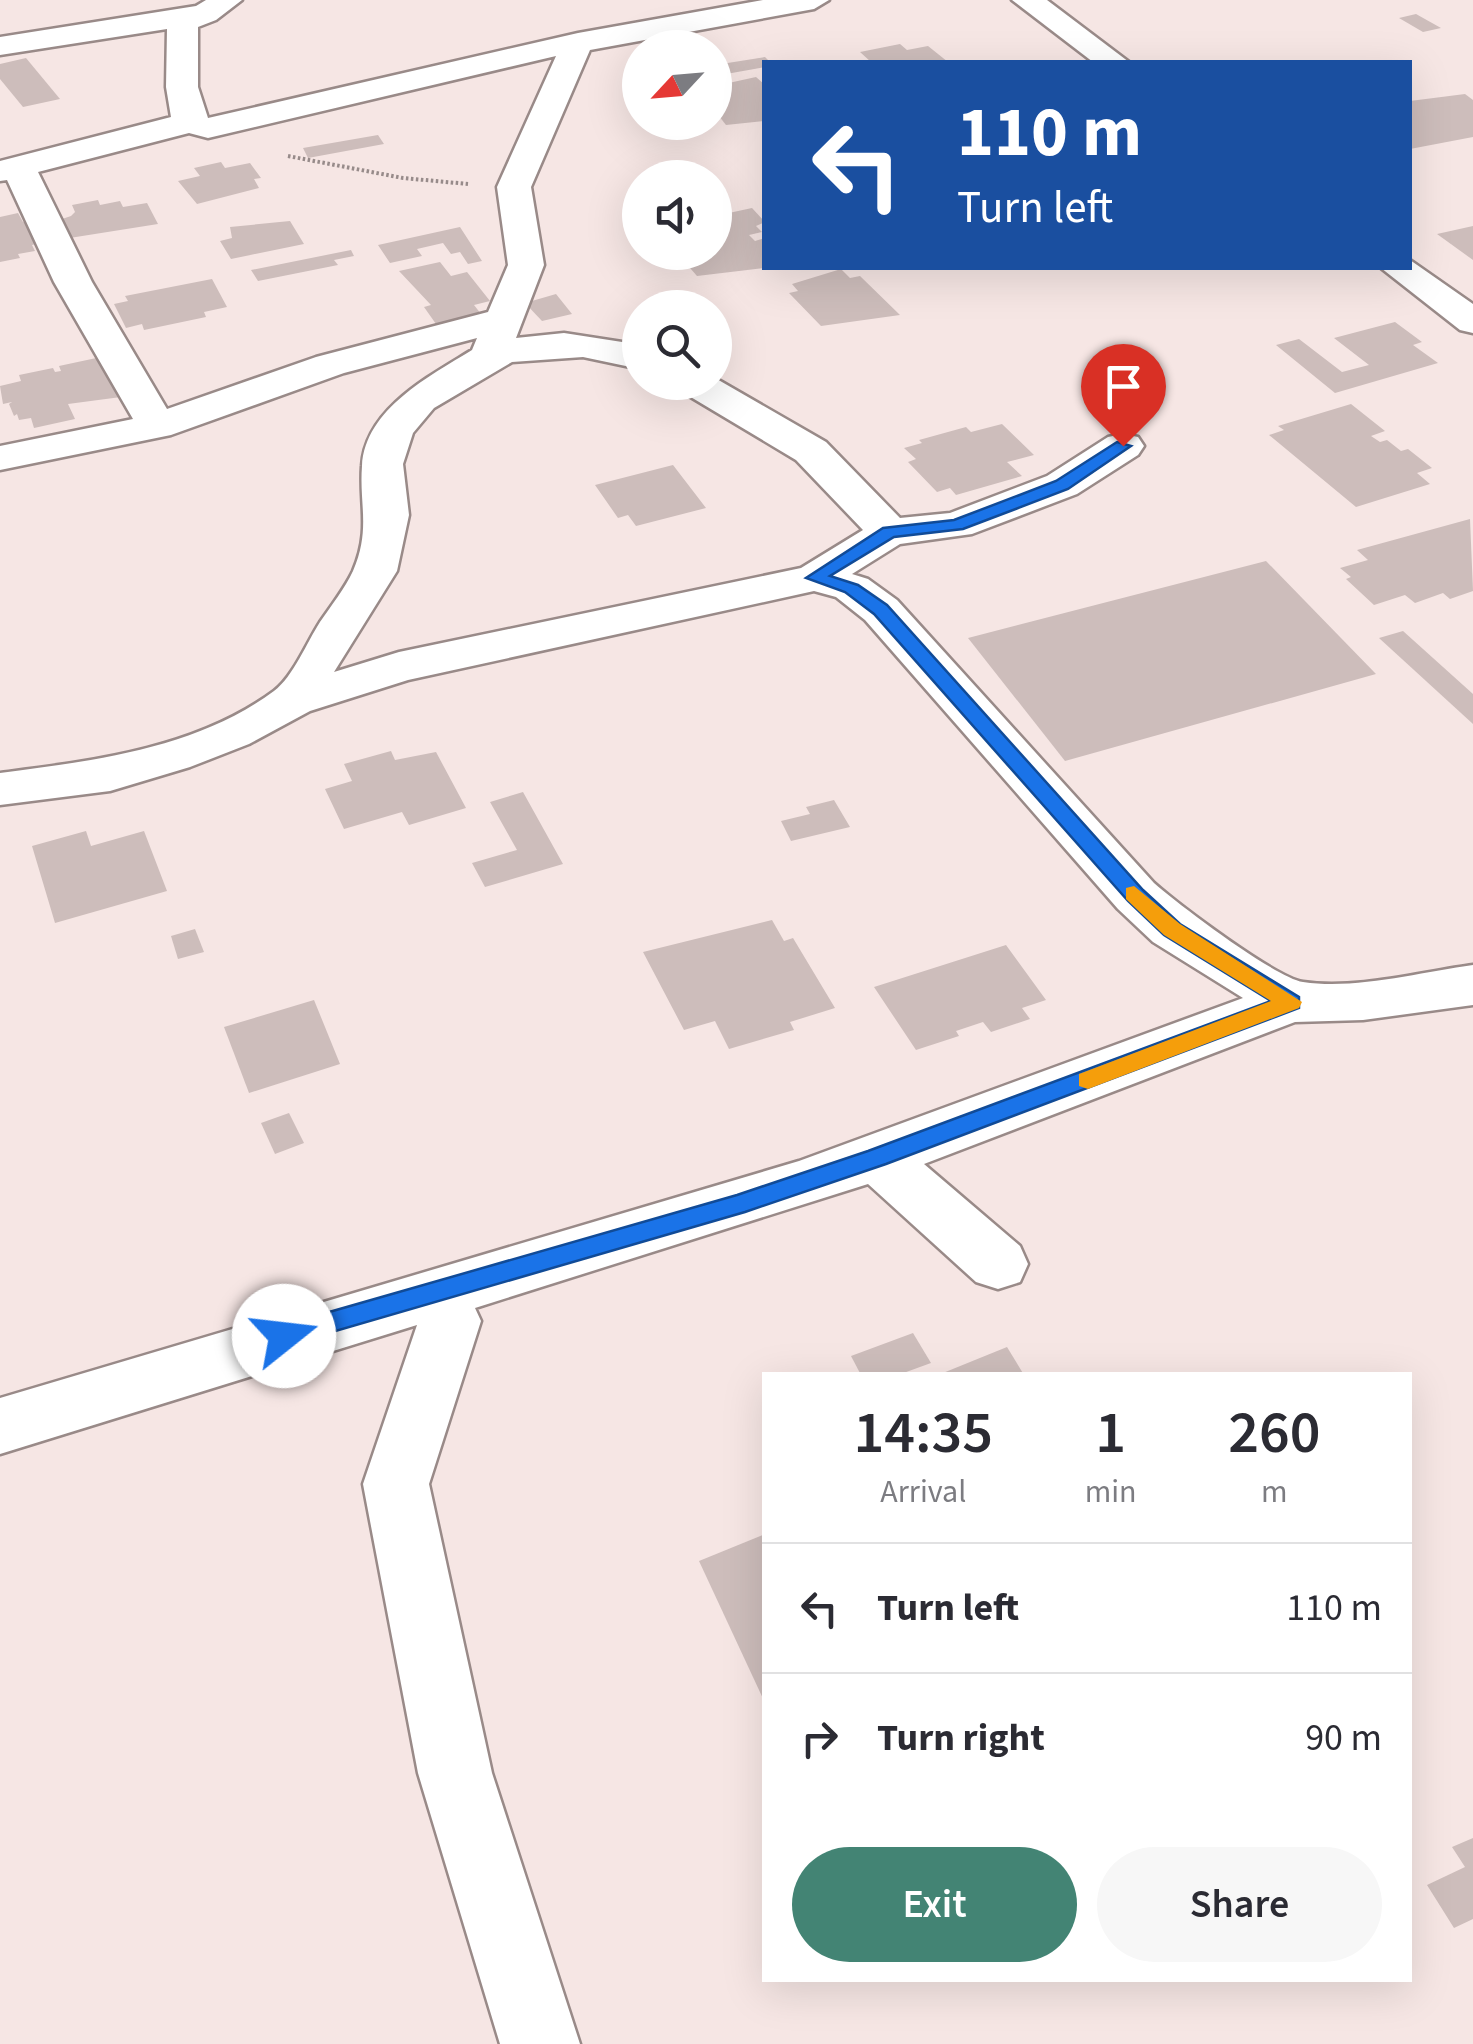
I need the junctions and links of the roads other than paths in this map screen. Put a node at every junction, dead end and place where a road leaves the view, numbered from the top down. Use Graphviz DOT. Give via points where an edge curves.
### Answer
graph roads {
  1 [pos="748,0"];
  2 [pos="1027,0"];
  3 [pos="799,3"];
  4 [pos="216,7"];
  5 [pos="578,42"];
  6 [pos="0,46"];
  7 [pos="1111,60"];
  8 [pos="198,126"];
  9 [pos="9,170"];
  10 [pos="1402,270"];
  11 [pos="1473,322"];
  12 [pos="496,338"];
  13 [pos="622,354"];
  14 [pos="724,400"];
  15 [pos="157,426"];
  16 [pos="1123,446"];
  17 [pos="0,458"];
  18 [pos="889,532"];
  19 [pos="815,578"];
  20 [pos="294,700"];
  21 [pos="0,789"];
  22 [pos="1473,986"];
  23 [pos="1291,1002"];
  24 [pos="877,1158"];
  25 [pos="998,1264"];
  26 [pos="450,1321"];
  27 [pos="0,1426"];
  28 [pos="540,2044"];
  1 -- 3 [label="street"];
  2 -- 7 [label="street"];
  3 -- 5 [label="street"];
  4 -- 6 [label="street"];
  4 -- 8 [label="street" via="183,22 180,46"];
  5 -- 8 [label="street"];
  5 -- 12 [label="street" via="514,187 526,265"];
  8 -- 9 [label="street"];
  9 -- 15 [label="street"];
  10 -- 11 [label="street"];
  12 -- 13 [label="street"];
  12 -- 15 [label="street" via="330,365"];
  12 -- 20 [label="street" via="420,400 394,432 382,464 388,515 375,572"];
  14 -- 18 [label="street" via="810,452"];
  15 -- 17 [label="street"];
  16 -- 18 [label="street" via="1062,485 957,525"];
  18 -- 19 [label="street"];
  19 -- 20 [label="street" via="492,644"];
  19 -- 23 [label="street" via="852,588 881,610 1172,930"];
  20 -- 21 [label="street" via="232,733 126,770"];
  22 -- 23 [label="street"];
  23 -- 24 [label="street"];
  24 -- 25 [label="street"];
  24 -- 27 [label="street"];
  26 -- 28 [label="street" via="396,1484 456,1773"];
}
